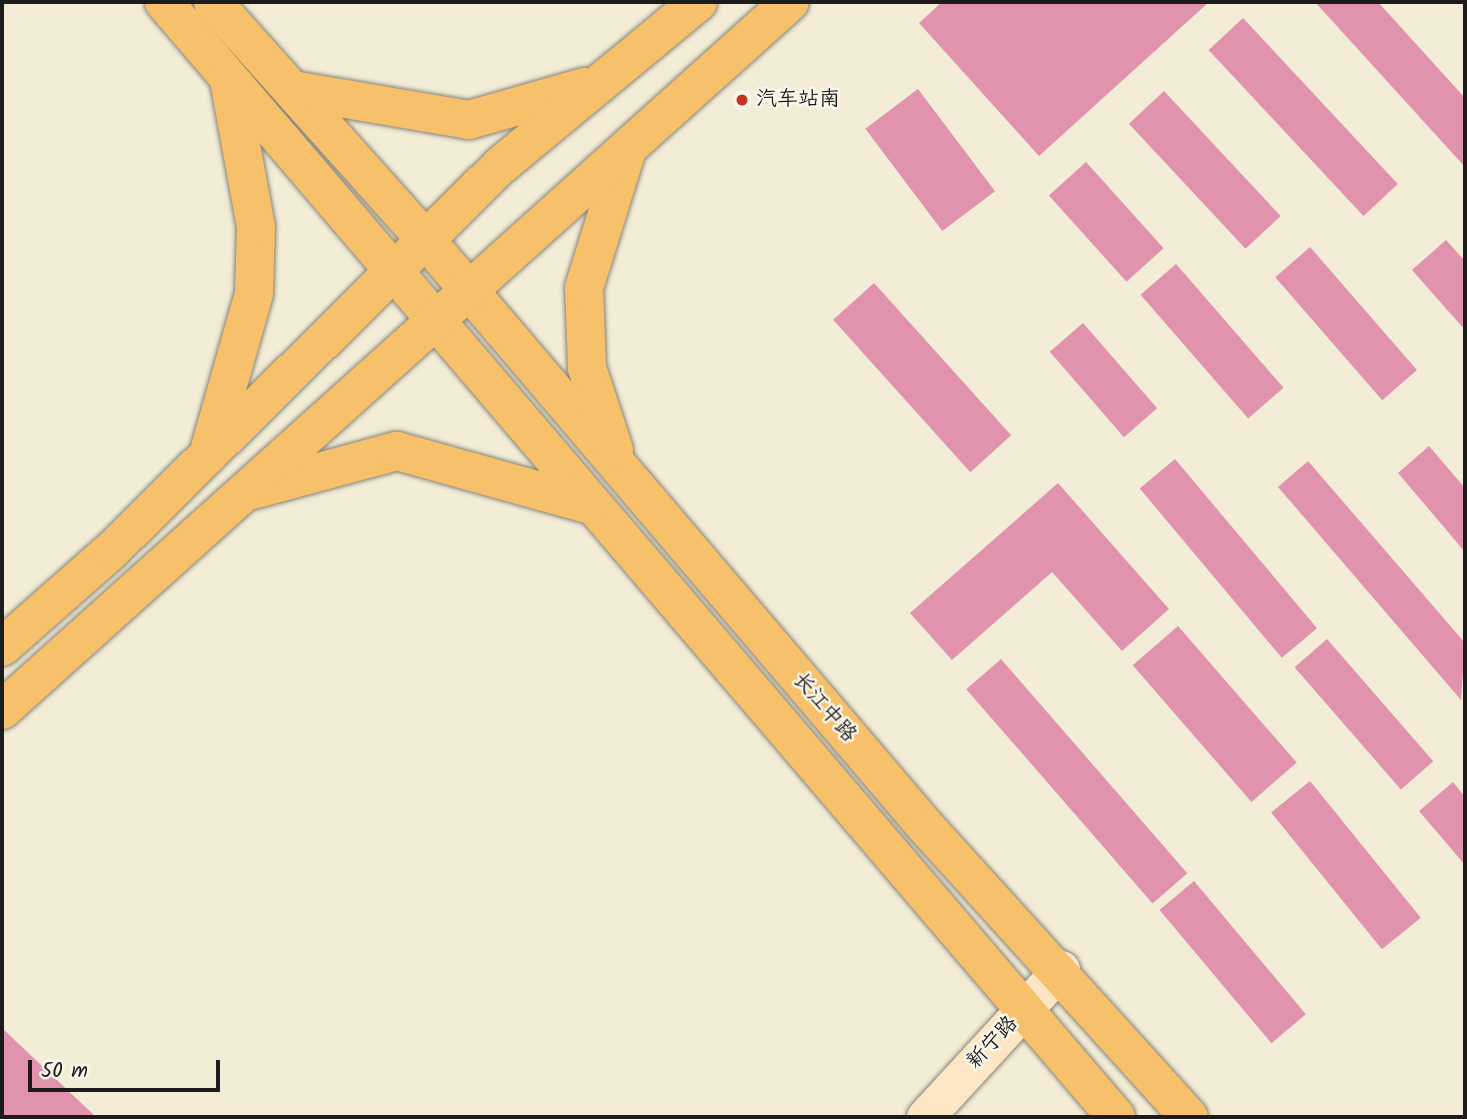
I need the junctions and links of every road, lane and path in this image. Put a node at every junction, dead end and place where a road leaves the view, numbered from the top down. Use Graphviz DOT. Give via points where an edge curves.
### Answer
graph roads {
  1 [pos="164,2"];
  2 [pos="213,2"];
  3 [pos="698,2"];
  4 [pos="790,2"];
  5 [pos="228,78"];
  6 [pos="602,81"];
  7 [pos="292,90"];
  8 [pos="628,147"];
  9 [pos="426,240"];
  10 [pos="393,273"];
  11 [pos="468,291"];
  12 [pos="435,321"];
  13 [pos="208,455"];
  14 [pos="620,468"];
  15 [pos="244,493"];
  16 [pos="590,505"];
  17 [pos="2,648"];
  18 [pos="2,710"];
  19 [pos="1061,970"];
  20 [pos="1023,1011"];
  21 [pos="925,1117"];
  22 [pos="1116,1117"];
  23 [pos="1189,1117"];
  1 -- 5 [label="main road"];
  2 -- 7 [label="main road, 长江中路"];
  3 -- 6 [label="main road"];
  4 -- 8 [label="main road"];
  5 -- 10 [label="main road"];
  5 -- 13 [label="main road" via="256,227 254,293"];
  6 -- 7 [label="main road" via="469,120"];
  6 -- 9 [label="main road" via="500,166"];
  7 -- 9 [label="main road, 长江中路"];
  8 -- 11 [label="main road"];
  8 -- 14 [label="main road" via="584,288 587,368"];
  9 -- 10 [label="main road"];
  9 -- 11 [label="main road, 长江中路"];
  10 -- 12 [label="main road"];
  10 -- 13 [label="main road"];
  11 -- 12 [label="main road"];
  11 -- 14 [label="main road, 长江中路"];
  12 -- 15 [label="main road"];
  12 -- 16 [label="main road"];
  13 -- 17 [label="main road"];
  14 -- 19 [label="main road, 长江中路" via="926,827"];
  15 -- 16 [label="main road" via="397,451"];
  15 -- 18 [label="main road"];
  16 -- 20 [label="main road"];
  19 -- 20 [label="street, 新宁路"];
  19 -- 23 [label="main road, 长江中路"];
  20 -- 21 [label="street, 新宁路"];
  20 -- 22 [label="main road"];
}
